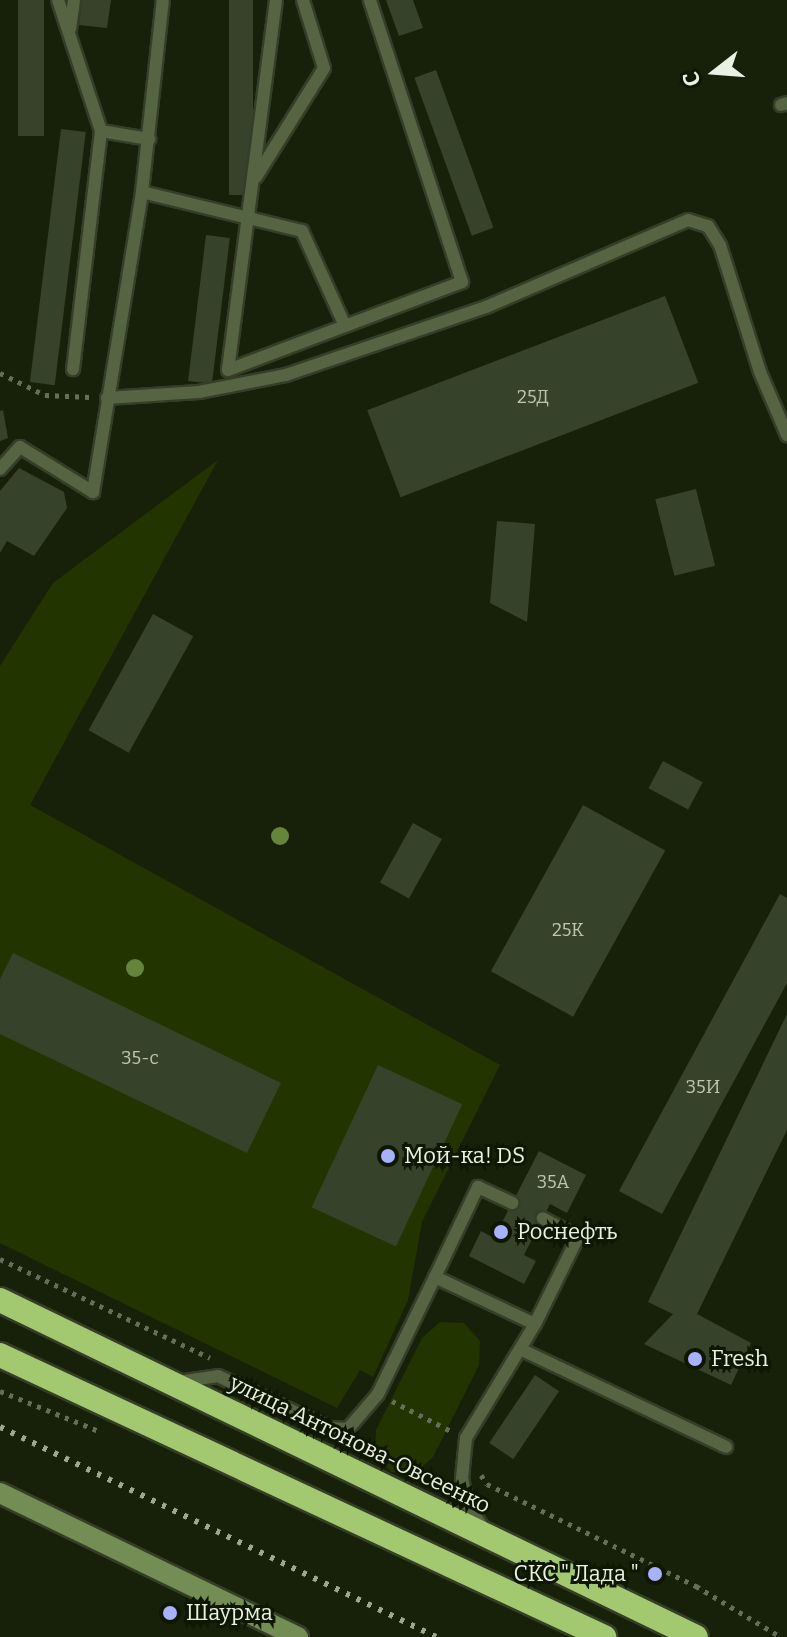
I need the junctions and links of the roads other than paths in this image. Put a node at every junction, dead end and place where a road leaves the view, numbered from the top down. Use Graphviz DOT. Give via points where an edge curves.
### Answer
graph roads {
  1 [pos="58,0"];
  2 [pos="74,0"];
  3 [pos="163,0"];
  4 [pos="276,0"];
  5 [pos="303,0"];
  6 [pos="370,0"];
  7 [pos="70,35"];
  8 [pos="101,131"];
  9 [pos="149,139"];
  10 [pos="254,180"];
  11 [pos="142,192"];
  12 [pos="250,218"];
  13 [pos="345,326"];
  14 [pos="73,369"];
  15 [pos="107,398"];
  16 [pos="787,435"];
  17 [pos="20,447"];
  18 [pos="0,454"];
  19 [pos="0,469"];
  20 [pos="512,1203"];
  21 [pos="543,1218"];
  22 [pos="435,1277"];
  23 [pos="0,1300"];
  24 [pos="535,1324"];
  25 [pos="522,1350"];
  26 [pos="0,1355"];
  27 [pos="175,1383"];
  28 [pos="726,1447"];
  29 [pos="0,1493"];
  30 [pos="488,1534"];
  31 [pos="298,1637"];
  32 [pos="604,1637"];
  33 [pos="696,1637"];
  1 -- 7 [label="lane"];
  2 -- 7 [label="lane"];
  3 -- 9 [label="lane"];
  4 -- 10 [label="lane"];
  5 -- 10 [label="lane" via="324,68"];
  6 -- 13 [label="lane" via="462,282"];
  7 -- 8 [label="lane"];
  8 -- 9 [label="lane"];
  8 -- 14 [label="lane"];
  9 -- 11 [label="lane"];
  10 -- 12 [label="lane"];
  11 -- 12 [label="lane"];
  11 -- 15 [label="lane"];
  12 -- 13 [label="lane" via="302,231"];
  12 -- 13 [label="lane" via="228,370"];
  15 -- 16 [label="lane" via="199,392 286,375 486,307 688,220 708,226 720,245 760,372"];
  15 -- 17 [label="lane" via="93,492"];
  17 -- 18 [label="lane"];
  17 -- 19 [label="lane"];
  20 -- 22 [label="lane" via="478,1187"];
  21 -- 24 [label="lane" via="578,1237"];
  22 -- 24 [label="lane"];
  22 -- 27 [label="lane" via="378,1394 348,1429 329,1428 218,1376"];
  23 -- 27 [label="highway, улица Антонова-Овсеенко"];
  24 -- 25 [label="lane"];
  25 -- 28 [label="lane"];
  25 -- 30 [label="lane" via="466,1438 462,1478 467,1504"];
  26 -- 32 [label="highway"];
  27 -- 30 [label="highway, улица Антонова-Овсеенко"];
  29 -- 31 [label="street"];
  30 -- 33 [label="highway, улица Антонова-Овсеенко"];
}
